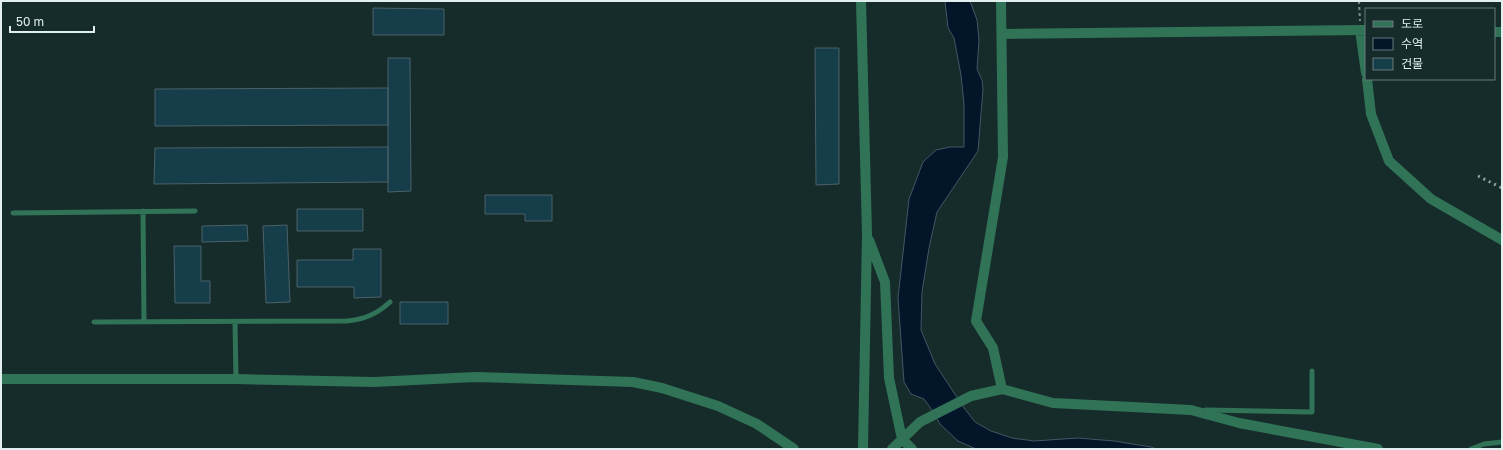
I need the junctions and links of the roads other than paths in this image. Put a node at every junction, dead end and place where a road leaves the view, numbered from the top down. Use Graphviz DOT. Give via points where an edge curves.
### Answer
graph roads {
  1 [pos="861,1"];
  2 [pos="1001,1"];
  3 [pos="1363,30"];
  4 [pos="1003,34"];
  5 [pos="1365,59"];
  6 [pos="1367,80"];
  7 [pos="143,211"];
  8 [pos="195,211"];
  9 [pos="13,212"];
  10 [pos="867,234"];
  11 [pos="1502,240"];
  12 [pos="390,302"];
  13 [pos="144,321"];
  14 [pos="94,322"];
  15 [pos="235,322"];
  16 [pos="1312,371"];
  17 [pos="1,379"];
  18 [pos="236,379"];
  19 [pos="1002,389"];
  20 [pos="1191,410"];
  21 [pos="902,439"];
  22 [pos="1502,442"];
  23 [pos="794,449"];
  24 [pos="863,449"];
  25 [pos="892,449"];
  26 [pos="912,449"];
  27 [pos="1378,449"];
  28 [pos="1471,449"];
  1 -- 10 [label="street"];
  2 -- 4 [label="street"];
  3 -- 4 [label="street"];
  3 -- 5 [label="street"];
  4 -- 19 [label="street" via="1003,157 976,321 993,348"];
  6 -- 11 [label="street" via="1371,114 1389,162 1430,199"];
  7 -- 8 [label="lane"];
  7 -- 9 [label="lane"];
  7 -- 13 [label="lane"];
  10 -- 21 [label="street" via="885,282 889,378"];
  10 -- 24 [label="street"];
  12 -- 15 [label="lane" via="374,314 359,320"];
  13 -- 14 [label="lane"];
  13 -- 15 [label="lane"];
  15 -- 18 [label="lane"];
  16 -- 20 [label="lane" via="1312,412"];
  17 -- 18 [label="street"];
  18 -- 23 [label="street" via="374,382 475,378 633,382 662,388 718,406 757,424"];
  19 -- 20 [label="street" via="1054,402"];
  19 -- 21 [label="street" via="971,396 920,422"];
  20 -- 27 [label="street" via="1239,423"];
  21 -- 25 [label="street"];
  21 -- 26 [label="street"];
  22 -- 28 [label="lane" via="1484,444"];
}
